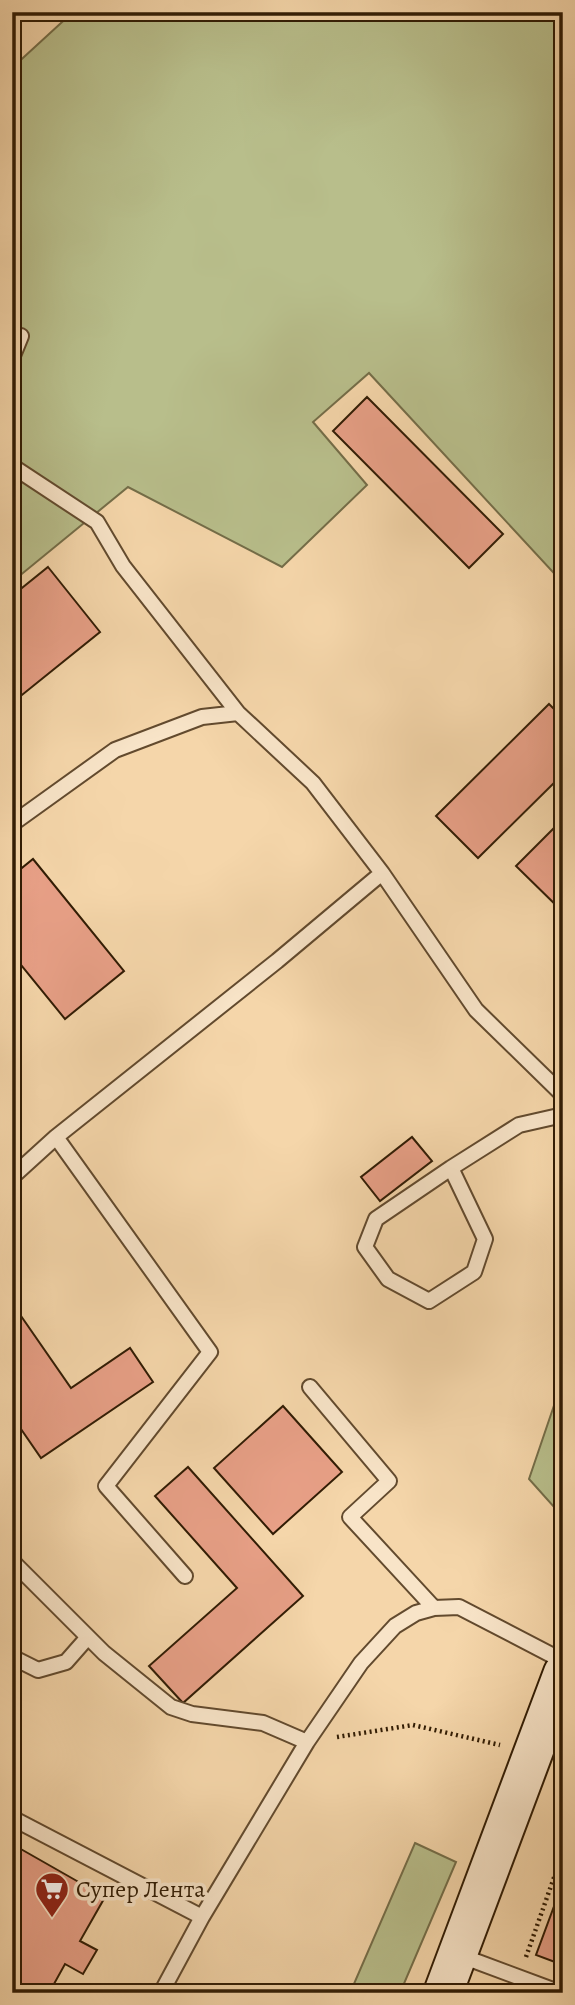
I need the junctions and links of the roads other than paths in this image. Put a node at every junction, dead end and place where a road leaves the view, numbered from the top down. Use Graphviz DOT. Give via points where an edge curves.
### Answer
graph roads {
  1 [pos="21,336"];
  2 [pos="12,358"];
  3 [pos="12,466"];
  4 [pos="238,713"];
  5 [pos="12,824"];
  6 [pos="382,873"];
  7 [pos="563,1095"];
  8 [pos="563,1115"];
  9 [pos="56,1137"];
  10 [pos="451,1168"];
  11 [pos="12,1177"];
  12 [pos="310,1387"];
  13 [pos="12,1563"];
  14 [pos="185,1576"];
  15 [pos="434,1608"];
  16 [pos="88,1637"];
  17 [pos="12,1657"];
  18 [pos="563,1661"];
  19 [pos="563,1673"];
  20 [pos="307,1742"];
  21 [pos="12,1818"];
  22 [pos="202,1917"];
  23 [pos="458,1955"];
  24 [pos="161,1993"];
  25 [pos="443,1993"];
  26 [pos="561,1993"];
  1 -- 2 [label="lane"];
  3 -- 4 [label="lane" via="97,522 123,566"];
  4 -- 5 [label="lane" via="202,717 115,750"];
  4 -- 6 [label="lane" via="313,783"];
  6 -- 7 [label="lane" via="476,1010"];
  6 -- 9 [label="lane"];
  8 -- 10 [label="lane" via="519,1125"];
  9 -- 11 [label="lane"];
  9 -- 14 [label="lane" via="210,1352 106,1486"];
  10 -- 10 [label="lane" via="376,1219 365,1247 388,1279 429,1301 474,1272 485,1238"];
  12 -- 15 [label="lane" via="389,1481 349,1517"];
  13 -- 16 [label="lane"];
  15 -- 18 [label="lane" via="459,1607"];
  15 -- 20 [label="lane" via="395,1626 361,1664"];
  16 -- 17 [label="lane" via="66,1662 38,1670"];
  16 -- 20 [label="lane" via="172,1706 192,1714 263,1723"];
  19 -- 23 [label="main road"];
  20 -- 22 [label="lane"];
  21 -- 22 [label="lane"];
  22 -- 24 [label="lane"];
  23 -- 25 [label="main road"];
  23 -- 26 [label="lane"];
}
